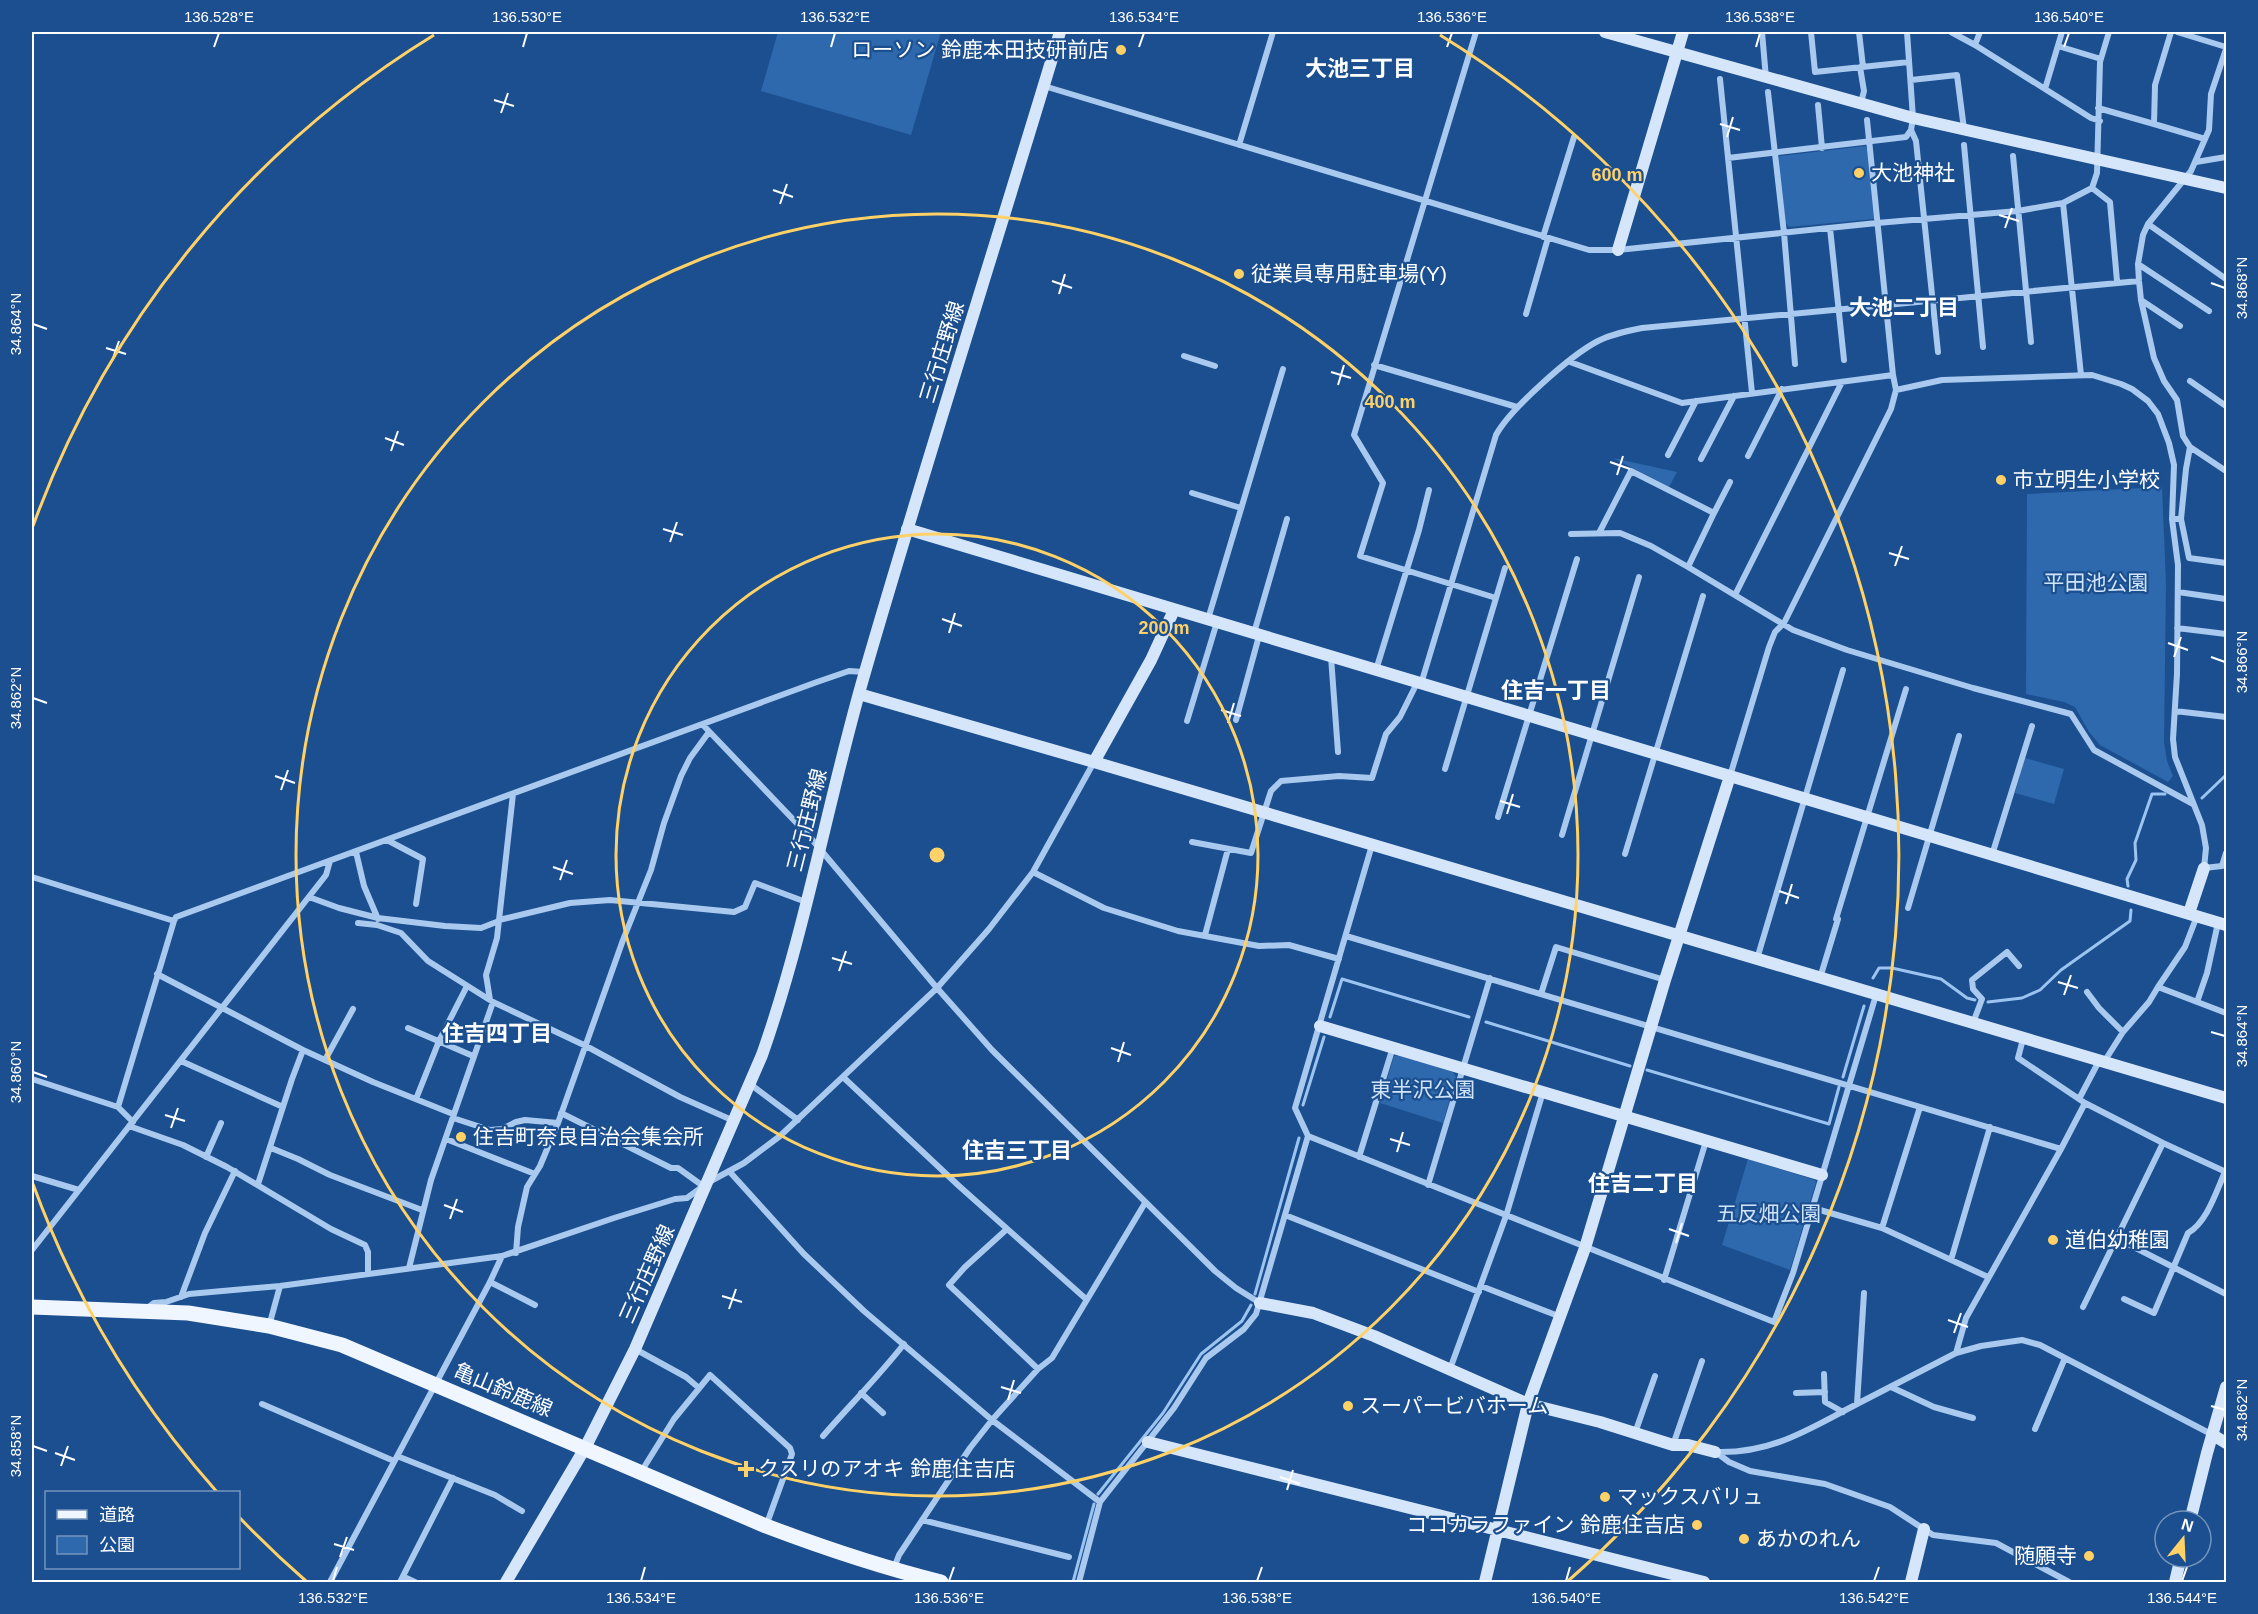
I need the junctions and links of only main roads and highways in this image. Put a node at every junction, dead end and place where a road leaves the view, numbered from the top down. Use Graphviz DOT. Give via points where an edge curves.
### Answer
graph roads {
  1 [pos="32,1307"];
  2 [pos="941,1582"];
  1 -- 2 [label="main road, 亀山鈴鹿線" via="188,1313 269,1326 342,1345 766,1526 828,1550"];
}
